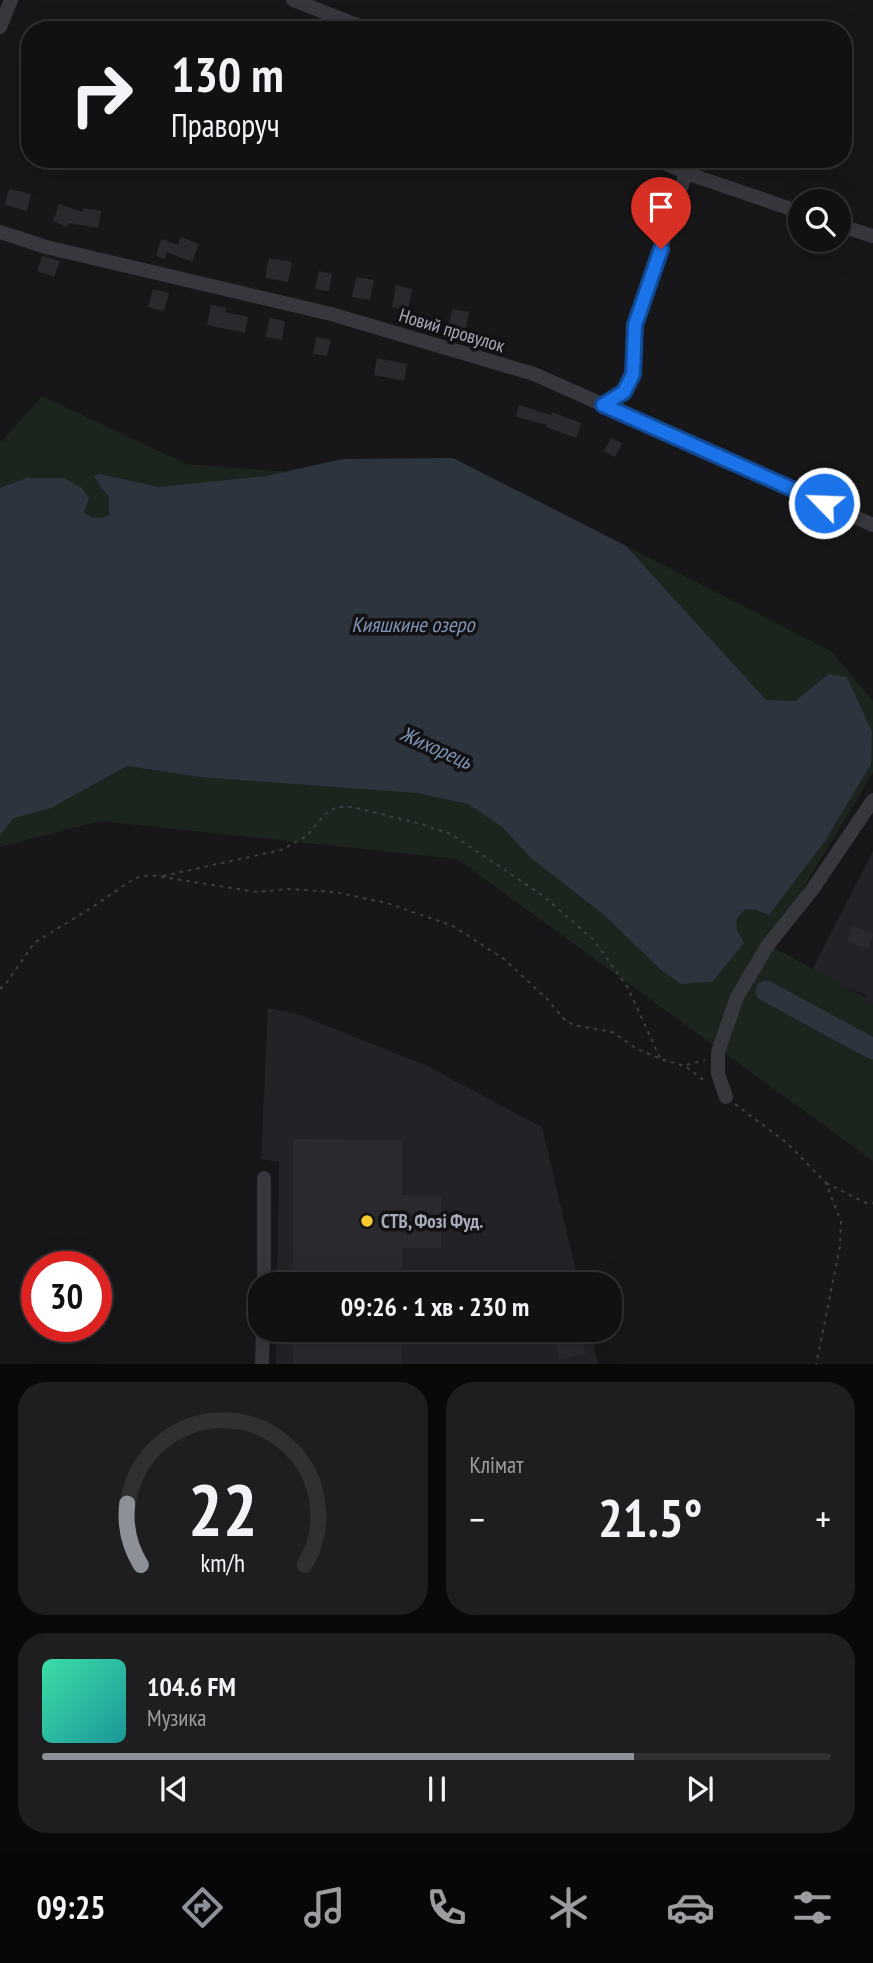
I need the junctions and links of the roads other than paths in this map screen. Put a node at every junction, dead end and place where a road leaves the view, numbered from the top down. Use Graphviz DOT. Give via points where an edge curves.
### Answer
graph roads {
  1 [pos="11,0"];
  2 [pos="293,0"];
  3 [pos="347,21"];
  4 [pos="0,27"];
  5 [pos="675,168"];
  6 [pos="686,173"];
  7 [pos="788,208"];
  8 [pos="851,229"];
  9 [pos="0,232"];
  10 [pos="873,236"];
  11 [pos="603,405"];
  12 [pos="873,525"];
  13 [pos="873,800"];
  14 [pos="726,1097"];
  15 [pos="264,1178"];
  16 [pos="264,1272"];
  17 [pos="263,1342"];
  18 [pos="262,1364"];
  1 -- 4 [label="street"];
  2 -- 3 [label="street"];
  5 -- 6 [label="street"];
  6 -- 7 [label="street"];
  6 -- 11 [label="street" via="635,325 633,374 624,392"];
  8 -- 10 [label="street"];
  9 -- 11 [label="street, Новий провулок" via="331,314 534,374"];
  11 -- 12 [label="street, Новий провулок"];
  13 -- 14 [label="street" via="768,945 737,997 718,1052 718,1074"];
  15 -- 16 [label="street"];
  17 -- 18 [label="street"];
}
